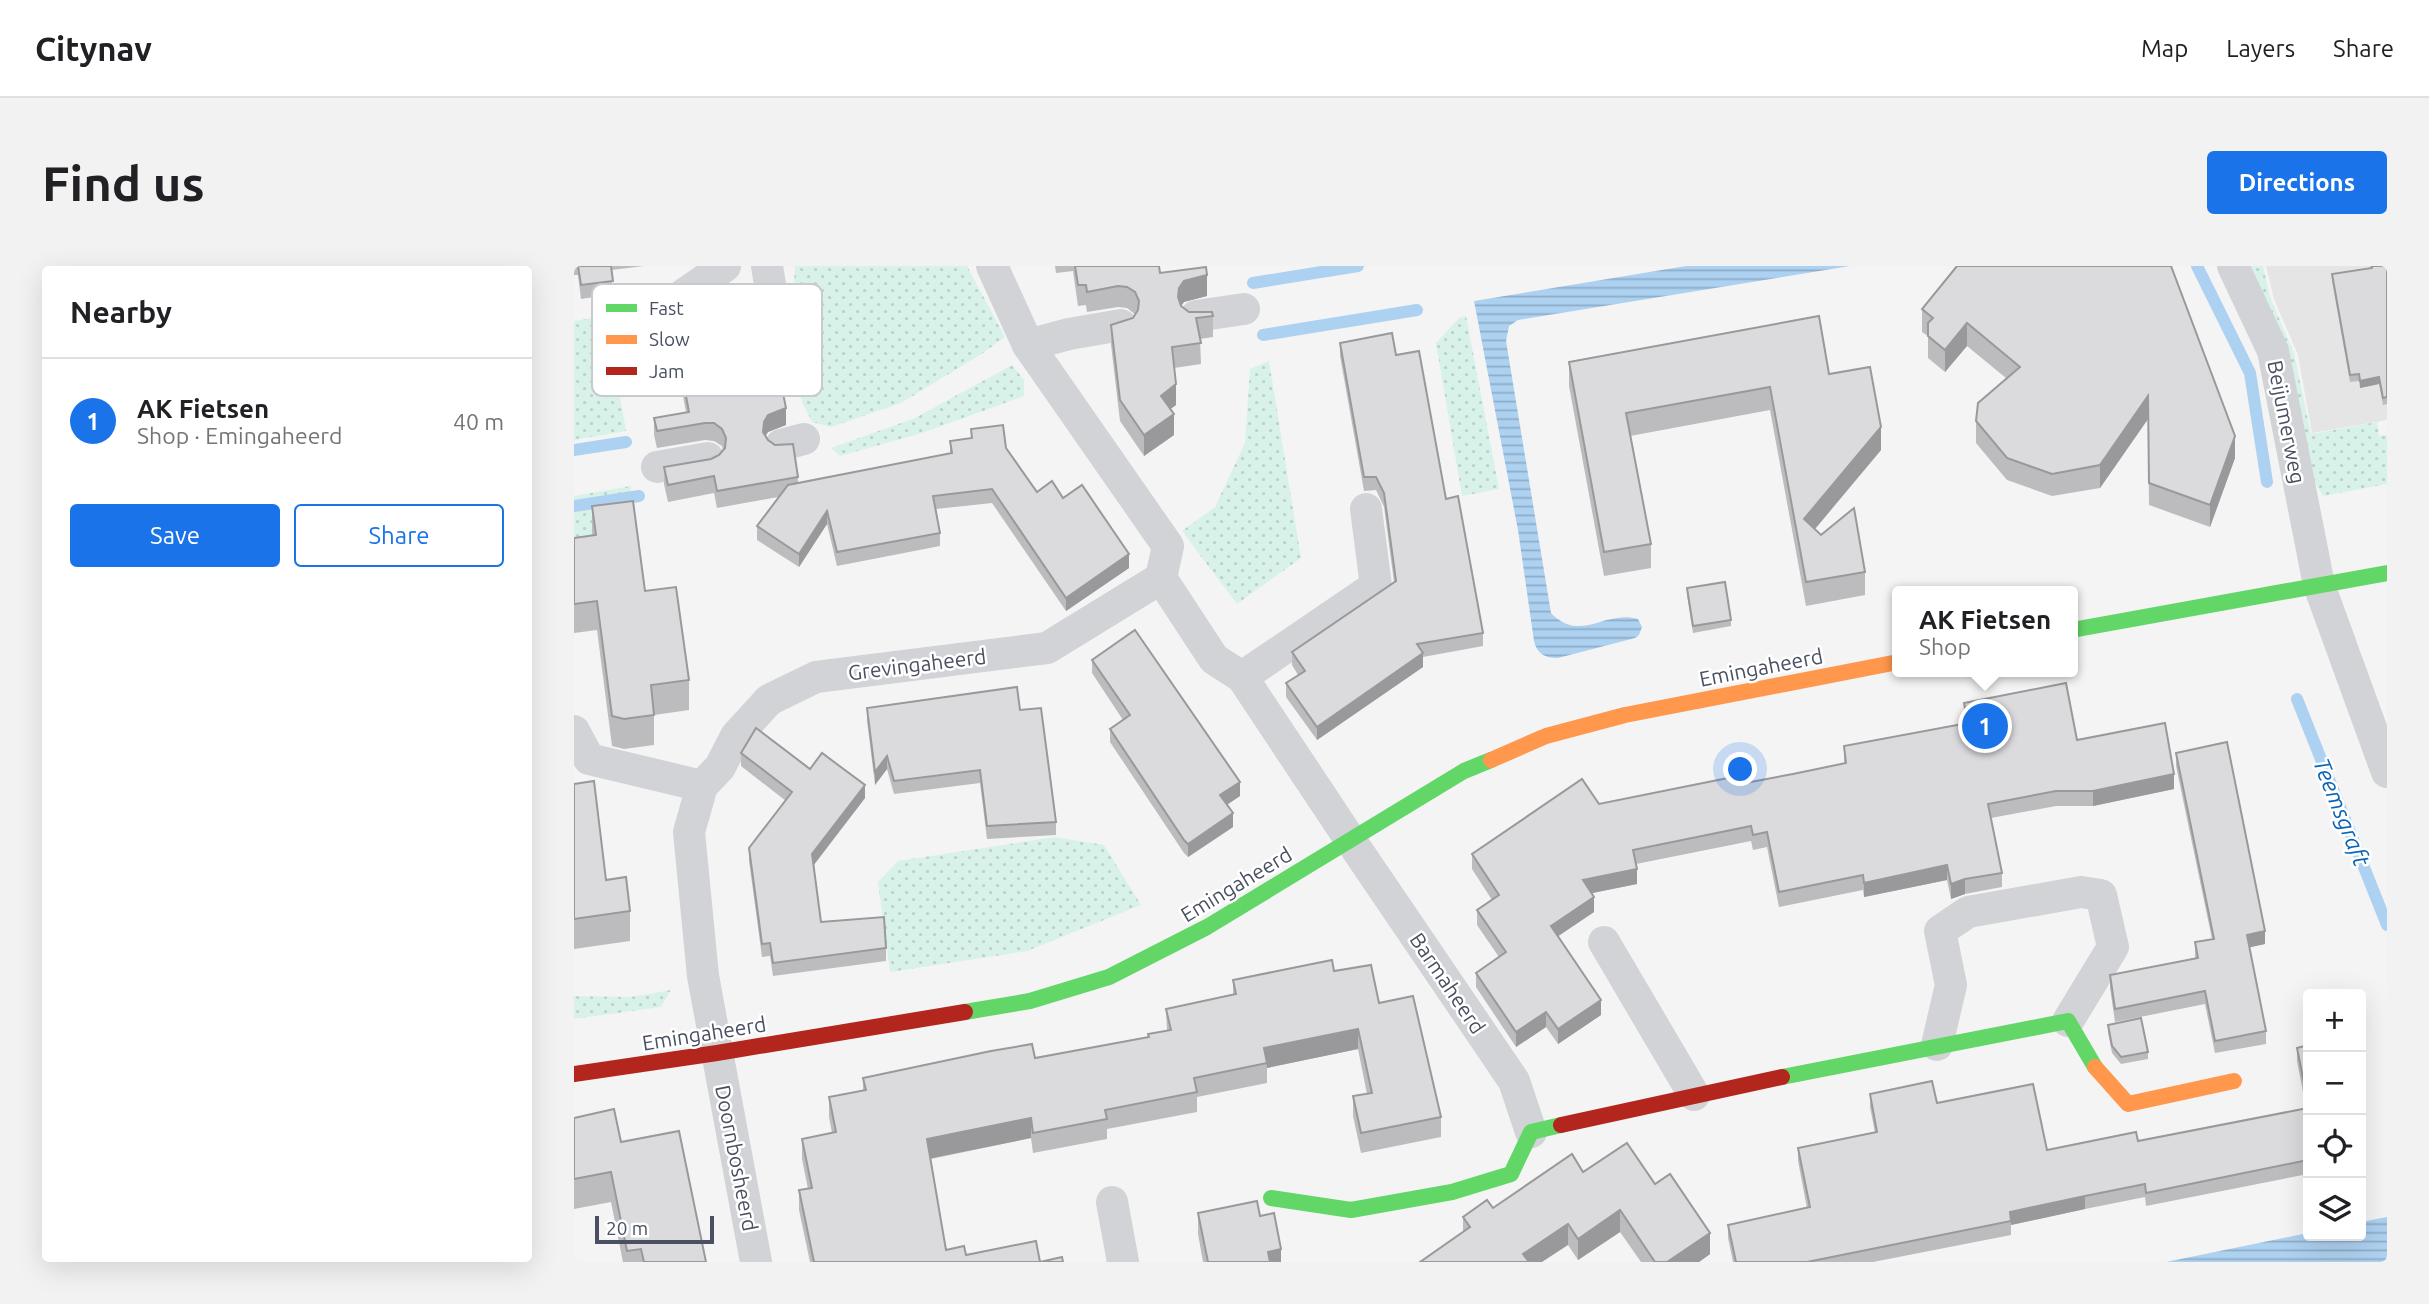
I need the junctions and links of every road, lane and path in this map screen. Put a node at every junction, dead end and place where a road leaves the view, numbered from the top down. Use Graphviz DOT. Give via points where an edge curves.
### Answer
graph roads {
  1 [pos="725,266"];
  2 [pos="761,266"];
  3 [pos="992,266"];
  4 [pos="2233,266"];
  5 [pos="699,284"];
  6 [pos="765,284"];
  7 [pos="1244,309"];
  8 [pos="1196,316"];
  9 [pos="1121,325"];
  10 [pos="1028,345"];
  11 [pos="708,458"];
  12 [pos="657,467"];
  13 [pos="1366,509"];
  14 [pos="2387,573"];
  15 [pos="1161,578"];
  16 [pos="2319,585"];
  17 [pos="2078,628"];
  18 [pos="1892,663"];
  19 [pos="1242,677"];
  20 [pos="574,732"];
  21 [pos="2387,772"];
  22 [pos="702,786"];
  23 [pos="1351,841"];
  24 [pos="1604,942"];
  25 [pos="2068,1021"];
  26 [pos="1937,1045"];
  27 [pos="717,1054"];
  28 [pos="574,1073"];
  29 [pos="2234,1081"];
  30 [pos="1694,1095"];
  31 [pos="1531,1132"];
  32 [pos="1271,1198"];
  33 [pos="1112,1202"];
  34 [pos="756,1262"];
  35 [pos="1123,1262"];
  1 -- 5 [label="street"];
  2 -- 6 [label="street"];
  3 -- 10 [label="street"];
  4 -- 16 [label="street, Beijumerweg" via="2273,351"];
  7 -- 8 [label="street"];
  9 -- 10 [label="street"];
  10 -- 15 [label="street" via="1168,546"];
  11 -- 12 [label="street"];
  13 -- 19 [label="street" via="1376,586"];
  14 -- 16 [label="street"];
  15 -- 19 [label="street" via="1214,659"];
  15 -- 22 [label="street, Grevingaheerd" via="1047,648 816,677 769,700 736,736 720,766"];
  16 -- 17 [label="street"];
  16 -- 21 [label="street, Beijumerweg"];
  18 -- 23 [label="street, Emingaheerd" via="1625,715 1546,736 1464,771"];
  19 -- 23 [label="street"];
  20 -- 22 [label="street" via="589,759"];
  22 -- 27 [label="street, Grevingaheerd" via="689,832 703,976"];
  23 -- 27 [label="street, Emingaheerd" via="1207,927 1109,978 1030,1001"];
  23 -- 31 [label="street, Barmaheerd" via="1514,1081"];
  24 -- 30 [label="street"];
  25 -- 26 [label="street"];
  25 -- 26 [label="street" via="2113,947 2101,895 2081,891 1968,912 1940,930 1951,985"];
  25 -- 29 [label="street" via="2096,1069 2128,1104"];
  26 -- 30 [label="street"];
  27 -- 28 [label="street, Emingaheerd"];
  27 -- 34 [label="street, Doornbosheerd"];
  30 -- 31 [label="street"];
  31 -- 32 [label="street" via="1511,1174 1452,1192 1351,1210"];
  33 -- 35 [label="street"];
}
